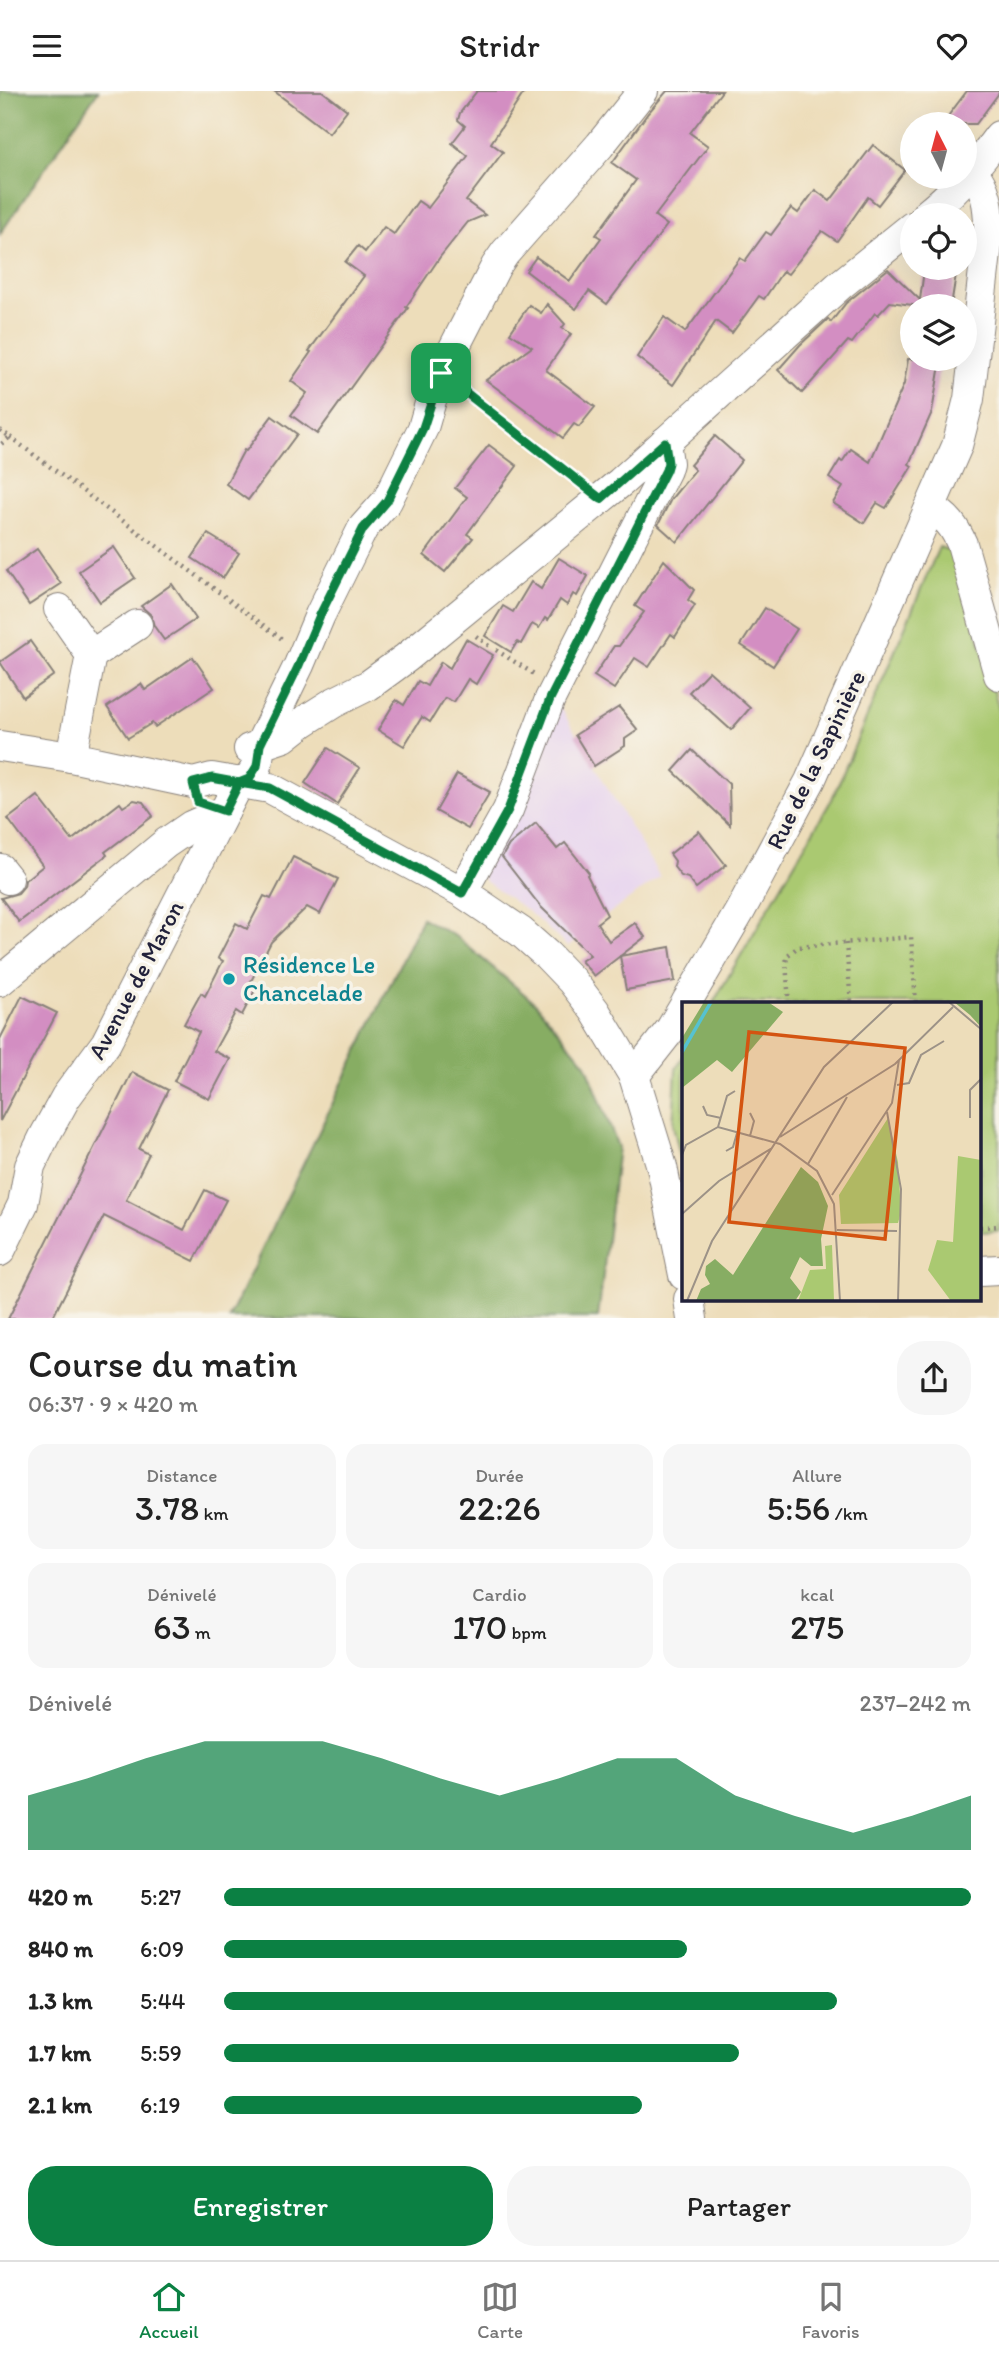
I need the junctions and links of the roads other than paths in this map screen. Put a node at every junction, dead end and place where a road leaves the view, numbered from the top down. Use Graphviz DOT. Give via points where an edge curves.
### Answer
graph roads {
  1 [pos="643,91"];
  2 [pos="999,136"];
  3 [pos="977,166"];
  4 [pos="977,177"];
  5 [pos="956,189"];
  6 [pos="941,203"];
  7 [pos="900,237"];
  8 [pos="988,330"];
  9 [pos="665,442"];
  10 [pos="930,508"];
  11 [pos="59,609"];
  12 [pos="137,625"];
  13 [pos="91,655"];
  14 [pos="301,659"];
  15 [pos="999,675"];
  16 [pos="333,703"];
  17 [pos="260,745"];
  18 [pos="0,746"];
  19 [pos="71,757"];
  20 [pos="193,783"];
  21 [pos="239,783"];
  22 [pos="225,811"];
  23 [pos="462,893"];
  24 [pos="0,981"];
  25 [pos="687,1002"];
  26 [pos="682,1010"];
  27 [pos="634,1076"];
  28 [pos="0,1251"];
  29 [pos="682,1265"];
  1 -- 14 [label="street, Avenue de Maron" via="505,253 441,373 417,440 387,501 363,529"];
  2 -- 3 [label="street"];
  4 -- 8 [label="street, Rue de la Sapinière" via="989,209"];
  5 -- 6 [label="street"];
  7 -- 9 [label="street"];
  8 -- 10 [label="street, Rue de la Sapinière" via="966,419"];
  9 -- 16 [label="street" via="406,659"];
  9 -- 23 [label="street" via="666,470 556,688 508,810"];
  10 -- 15 [label="street" via="943,514 956,531"];
  10 -- 25 [label="street, Rue de la Sapinière" via="810,781"];
  11 -- 13 [label="street"];
  12 -- 13 [label="street"];
  13 -- 19 [label="street"];
  14 -- 16 [label="street" via="312,692"];
  14 -- 17 [label="street, Avenue de Maron"];
  16 -- 17 [label="street" via="284,737"];
  17 -- 21 [label="street, Avenue de Maron" via="257,766 249,779"];
  18 -- 19 [label="street"];
  19 -- 20 [label="street"];
  20 -- 21 [label="street" via="212,778"];
  20 -- 22 [label="street" via="198,802"];
  21 -- 22 [label="street, Avenue de Maron"];
  21 -- 23 [label="street" via="270,788"];
  22 -- 24 [label="street" via="166,843"];
  22 -- 28 [label="street, Avenue de Maron" via="106,1043 66,1097 44,1137 30,1166 23,1204"];
  23 -- 27 [label="street" via="521,932 572,981 604,1023"];
  26 -- 27 [label="street, Rue de la Sapinière"];
  27 -- 29 [label="street" via="662,1167"];
}
